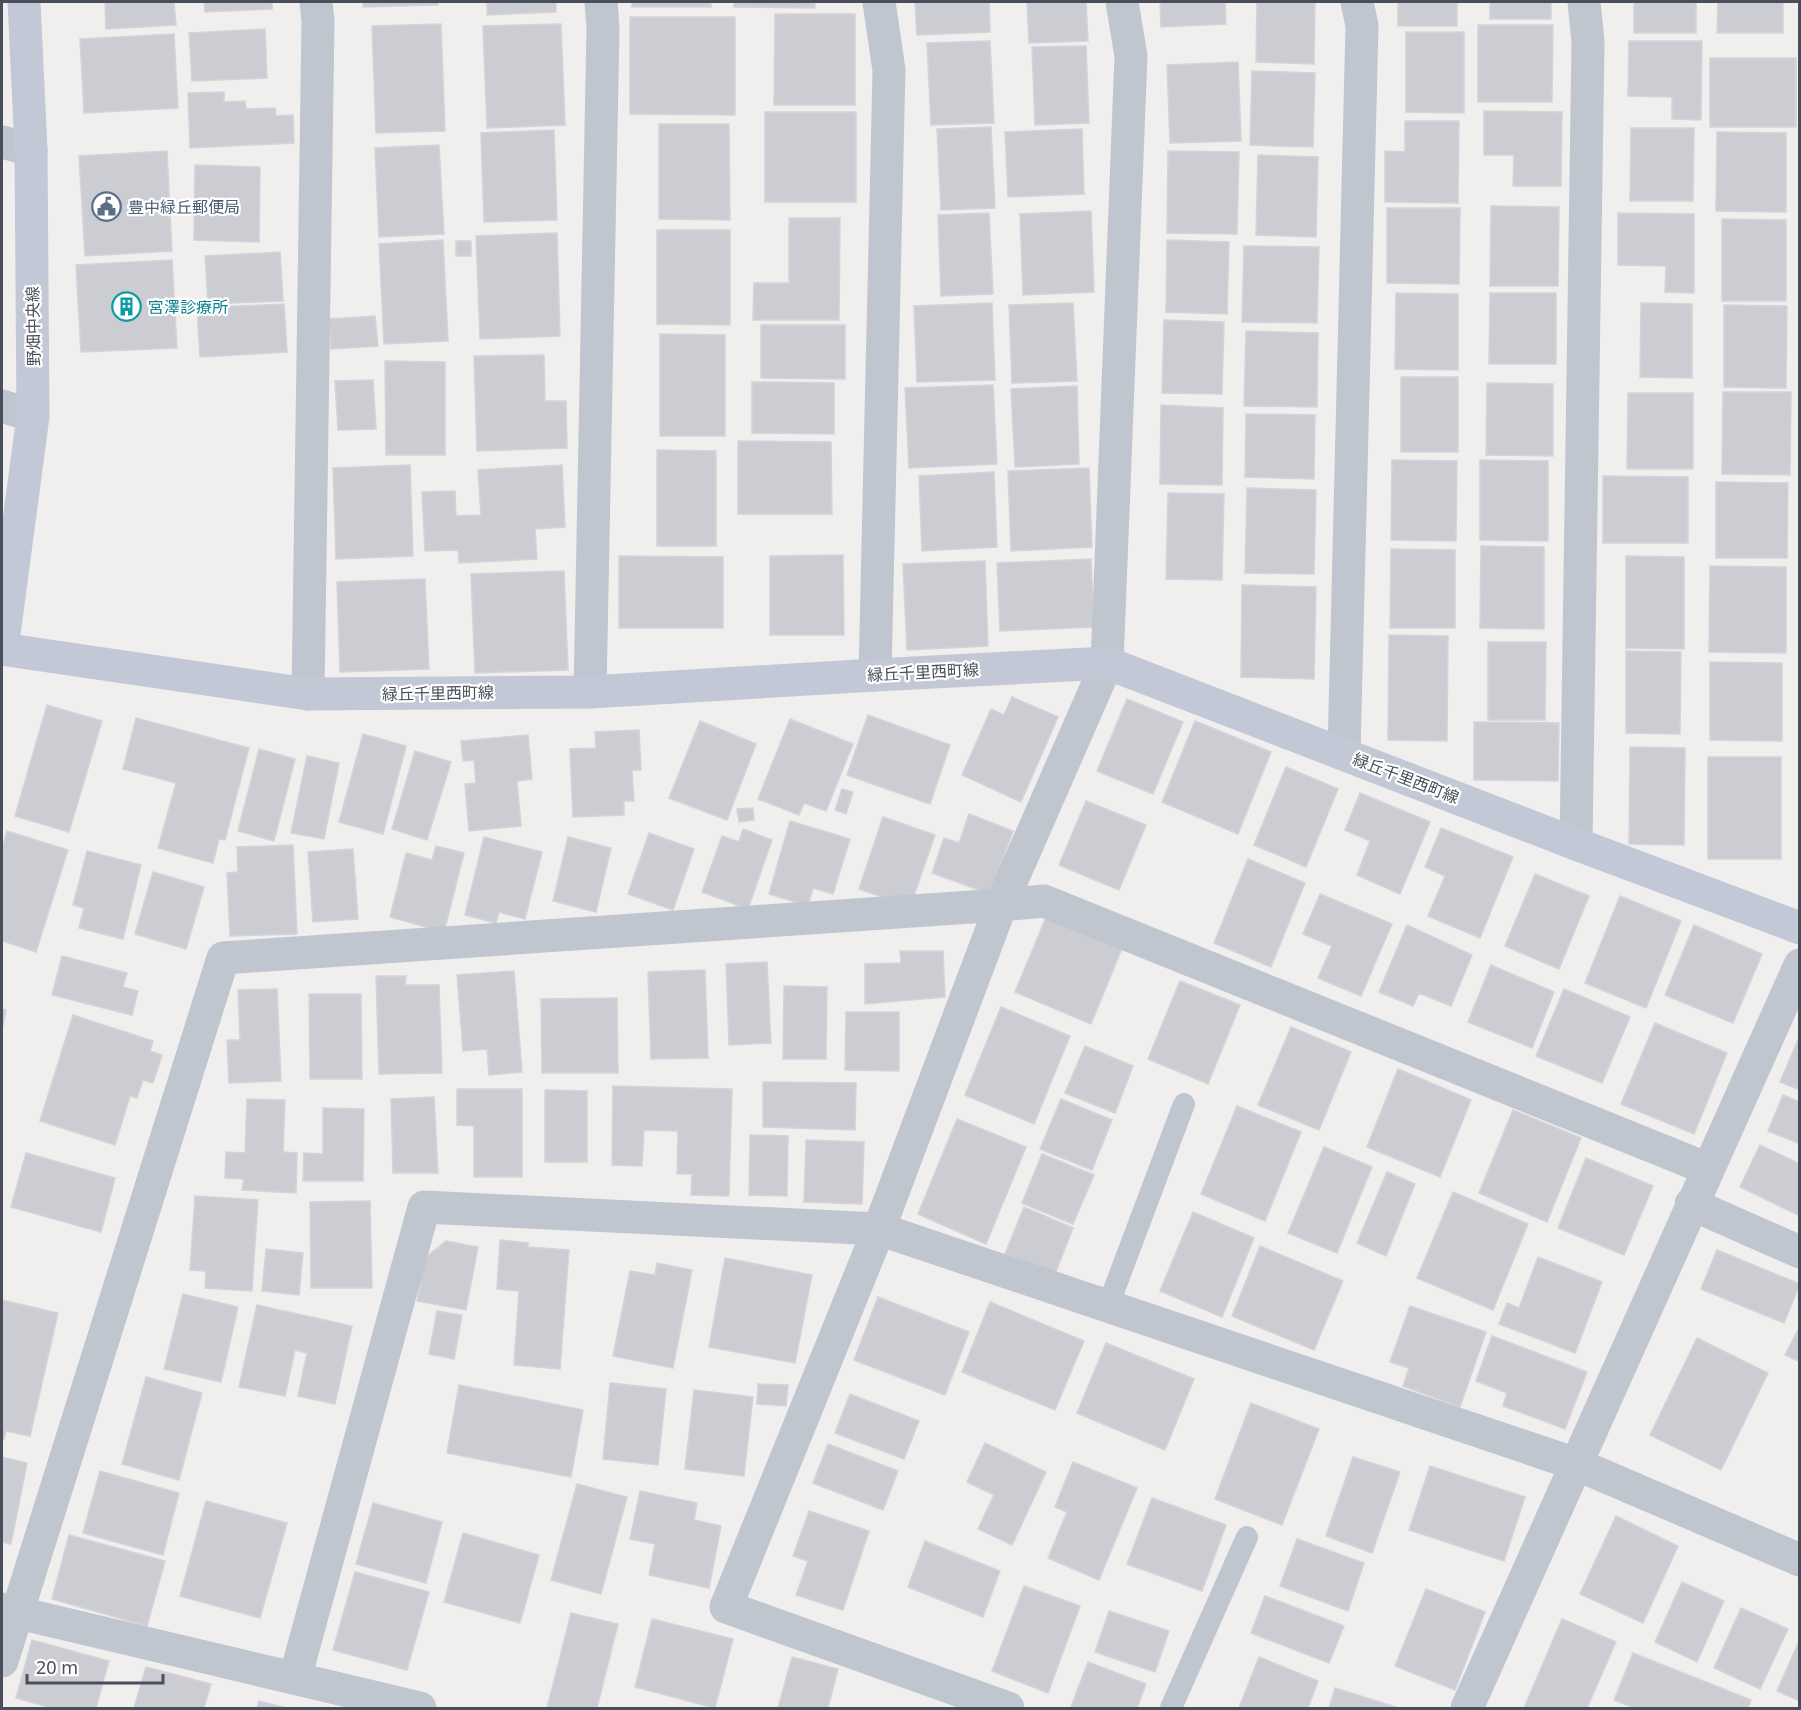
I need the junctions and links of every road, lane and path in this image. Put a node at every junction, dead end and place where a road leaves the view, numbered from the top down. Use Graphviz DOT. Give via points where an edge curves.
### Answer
graph roads {
  1 [pos="24,2"];
  2 [pos="316,2"];
  3 [pos="601,2"];
  4 [pos="879,2"];
  5 [pos="1122,2"];
  6 [pos="1357,2"];
  7 [pos="1584,2"];
  8 [pos="16,146"];
  9 [pos="2,406"];
  10 [pos="33,416"];
  11 [pos="2,649"];
  12 [pos="1107,663"];
  13 [pos="875,675"];
  14 [pos="590,692"];
  15 [pos="308,694"];
  16 [pos="1344,753"];
  17 [pos="1576,844"];
  18 [pos="1001,906"];
  19 [pos="1800,928"];
  20 [pos="1800,964"];
  21 [pos="1184,1104"];
  22 [pos="1708,1169"];
  23 [pos="1691,1204"];
  24 [pos="879,1228"];
  25 [pos="1800,1252"];
  26 [pos="1108,1306"];
  27 [pos="1576,1464"];
  28 [pos="1247,1538"];
  29 [pos="1800,1560"];
  30 [pos="9,1610"];
  31 [pos="2,1661"];
  32 [pos="294,1678"];
  33 [pos="420,1708"];
  34 [pos="1008,1708"];
  35 [pos="1171,1708"];
  36 [pos="1467,1708"];
  1 -- 8 [label="street, 野畑中央線"];
  2 -- 15 [label="street"];
  3 -- 14 [label="street"];
  4 -- 13 [label="street" via="889,70"];
  5 -- 12 [label="street" via="1131,56"];
  6 -- 16 [label="street" via="1362,26"];
  7 -- 17 [label="street" via="1588,42"];
  8 -- 10 [label="street, 野畑中央線"];
  9 -- 10 [label="street"];
  10 -- 11 [label="street, 野畑中央線"];
  11 -- 15 [label="street, 緑丘千里西町線"];
  12 -- 13 [label="street, 緑丘千里西町線"];
  12 -- 16 [label="street, 緑丘千里西町線"];
  12 -- 18 [label="street"];
  13 -- 14 [label="street, 緑丘千里西町線"];
  14 -- 15 [label="street, 緑丘千里西町線"];
  16 -- 17 [label="street, 緑丘千里西町線"];
  17 -- 19 [label="street, 緑丘千里西町線"];
  18 -- 22 [label="street" via="1044,901"];
  18 -- 24 [label="street"];
  18 -- 30 [label="street" via="223,958"];
  20 -- 22 [label="street"];
  21 -- 26 [label="lane"];
  22 -- 23 [label="street"];
  23 -- 25 [label="street"];
  23 -- 27 [label="street"];
  24 -- 26 [label="street"];
  24 -- 32 [label="street" via="424,1207"];
  24 -- 34 [label="street" via="726,1607"];
  26 -- 27 [label="street"];
  27 -- 29 [label="street"];
  27 -- 36 [label="street"];
  28 -- 35 [label="lane"];
  30 -- 31 [label="street"];
  30 -- 32 [label="street"];
  32 -- 33 [label="street"];
}
